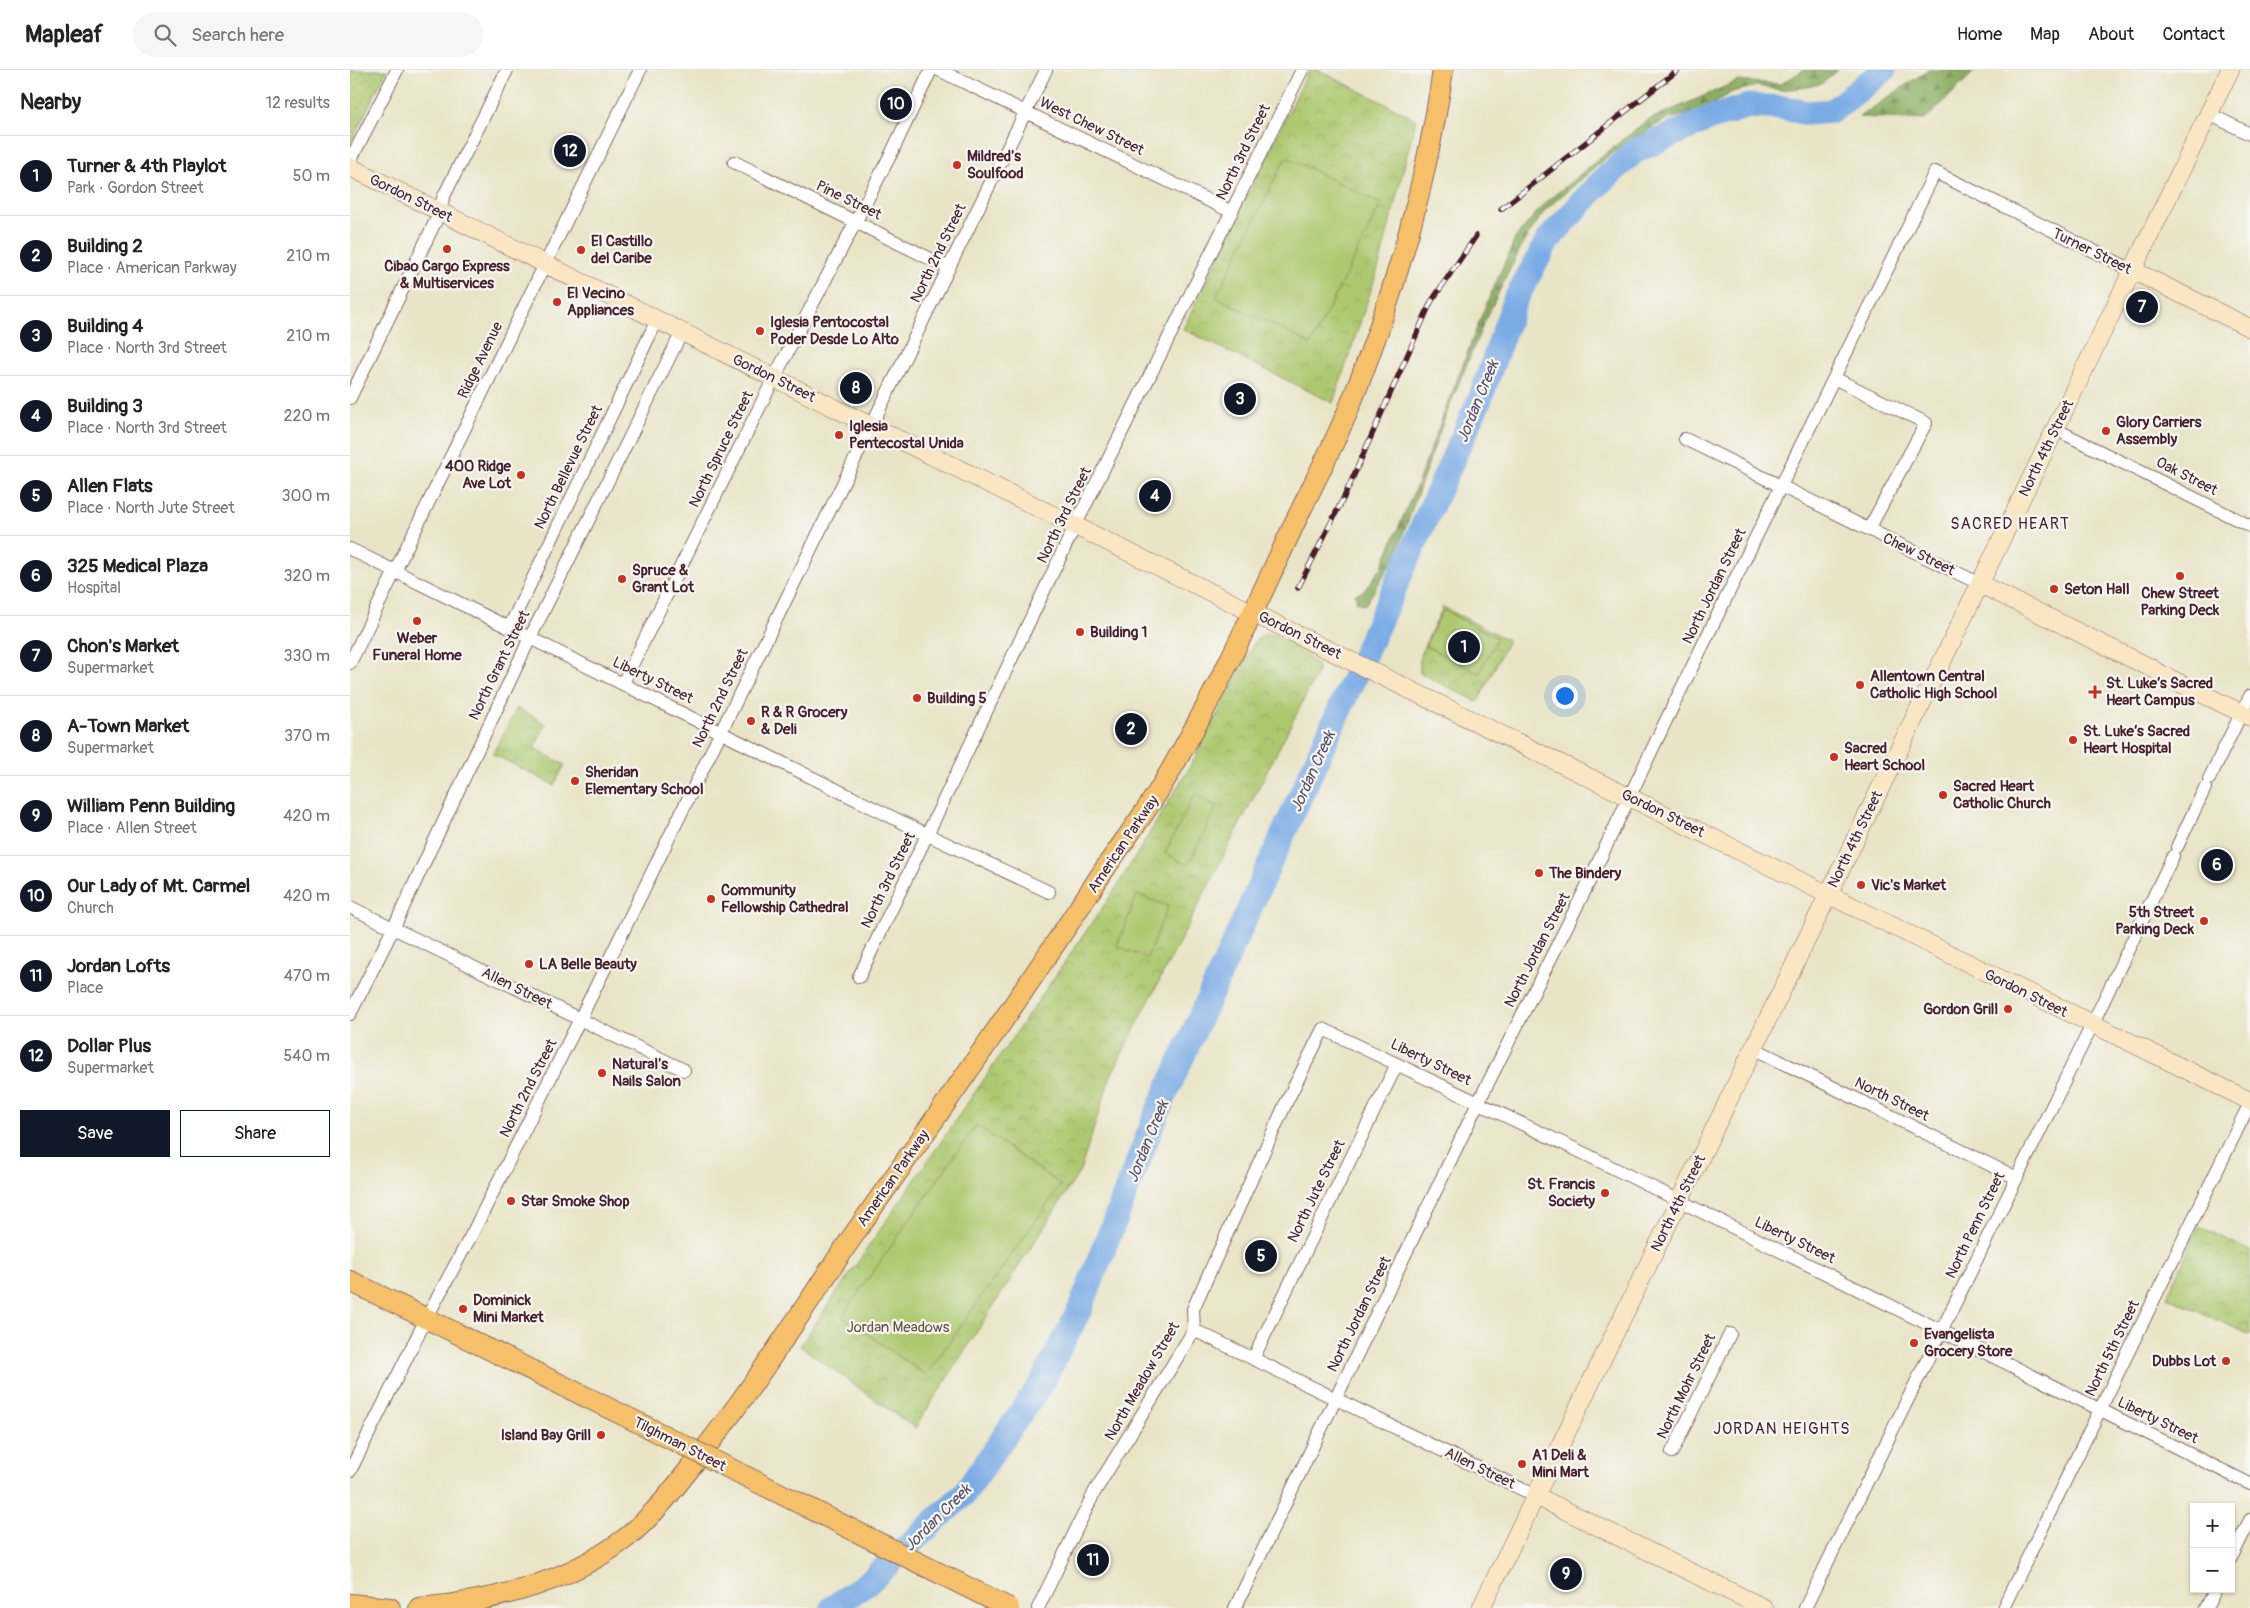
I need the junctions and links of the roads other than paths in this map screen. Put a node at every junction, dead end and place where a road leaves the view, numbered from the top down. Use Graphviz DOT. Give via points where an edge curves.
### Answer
graph roads {
  1 [pos="397,70"];
  2 [pos="507,70"];
  3 [pos="640,70"];
  4 [pos="932,70"];
  5 [pos="938,70"];
  6 [pos="1046,70"];
  7 [pos="1302,70"];
  8 [pos="1443,70"];
  9 [pos="2230,70"];
  10 [pos="1025,112"];
  11 [pos="2209,114"];
  12 [pos="2250,134"];
  13 [pos="350,161"];
  14 [pos="734,162"];
  15 [pos="350,167"];
  16 [pos="1935,172"];
  17 [pos="440,212"];
  18 [pos="1232,212"];
  19 [pos="855,221"];
  20 [pos="545,264"];
  21 [pos="949,268"];
  22 [pos="2132,270"];
  23 [pos="657,320"];
  24 [pos="2250,328"];
  25 [pos="682,332"];
  26 [pos="774,378"];
  27 [pos="1834,378"];
  28 [pos="350,398"];
  29 [pos="871,426"];
  30 [pos="2055,428"];
  31 [pos="1684,439"];
  32 [pos="1780,486"];
  33 [pos="1076,526"];
  34 [pos="2250,526"];
  35 [pos="1869,529"];
  36 [pos="350,549"];
  37 [pos="395,572"];
  38 [pos="1980,584"];
  39 [pos="1253,612"];
  40 [pos="509,628"];
  41 [pos="530,638"];
  42 [pos="350,663"];
  43 [pos="623,683"];
  44 [pos="2250,696"];
  45 [pos="2246,715"];
  46 [pos="722,732"];
  47 [pos="1629,796"];
  48 [pos="928,835"];
  49 [pos="1049,892"];
  50 [pos="1827,895"];
  51 [pos="350,907"];
  52 [pos="393,929"];
  53 [pos="859,977"];
  54 [pos="350,1014"];
  55 [pos="580,1019"];
  56 [pos="2092,1025"];
  57 [pos="1323,1029"];
  58 [pos="1753,1048"];
  59 [pos="1396,1064"];
  60 [pos="684,1070"];
  61 [pos="2250,1102"];
  62 [pos="1478,1103"];
  63 [pos="2017,1178"];
  64 [pos="1679,1200"];
  65 [pos="350,1282"];
  66 [pos="426,1319"];
  67 [pos="1194,1330"];
  68 [pos="1941,1331"];
  69 [pos="1730,1334"];
  70 [pos="1253,1359"];
  71 [pos="1336,1399"];
  72 [pos="2100,1409"];
  73 [pos="1672,1452"];
  74 [pos="350,1471"];
  75 [pos="2250,1484"];
  76 [pos="1536,1496"];
  77 [pos="2250,1520"];
  78 [pos="2235,1550"];
  79 [pos="2214,1593"];
  80 [pos="350,1604"];
  81 [pos="390,1608"];
  82 [pos="419,1608"];
  83 [pos="1008,1608"];
  84 [pos="1038,1608"];
  85 [pos="1235,1608"];
  86 [pos="1481,1608"];
  87 [pos="1764,1608"];
  88 [pos="1805,1608"];
  89 [pos="2003,1608"];
  90 [pos="2206,1608"];
  1 -- 13 [label="street"];
  2 -- 17 [label="street" via="443,198"];
  3 -- 20 [label="street, Ridge Avenue"];
  4 -- 19 [label="street, North Spruce Street"];
  5 -- 10 [label="street, West Chew Street"];
  6 -- 10 [label="street, North 2nd Street"];
  7 -- 18 [label="street, North 3rd Street"];
  8 -- 39 [label="main road, American Parkway" via="1436,118 1410,230 1366,364 1345,417"];
  9 -- 11 [label="street, North 4th Street"];
  10 -- 18 [label="street, West Chew Street"];
  10 -- 21 [label="street, North 2nd Street"];
  11 -- 12 [label="street"];
  11 -- 22 [label="street, North 4th Street"];
  14 -- 19 [label="street, Pine Street"];
  15 -- 17 [label="street, Gordon Street"];
  16 -- 22 [label="street, Turner Street"];
  16 -- 27 [label="street, North Jordan Street"];
  17 -- 20 [label="street, Gordon Street"];
  17 -- 28 [label="street"];
  18 -- 33 [label="street, North 3rd Street"];
  19 -- 21 [label="street, Pine Street"];
  19 -- 26 [label="street, North Spruce Street"];
  20 -- 23 [label="street, Gordon Street"];
  20 -- 37 [label="street, Ridge Avenue"];
  21 -- 29 [label="street, North 2nd Street"];
  22 -- 24 [label="street, Turner Street"];
  22 -- 30 [label="street, North 4th Street"];
  23 -- 25 [label="street, Gordon Street"];
  23 -- 40 [label="street, North Bellevue Street"];
  25 -- 26 [label="street, Gordon Street"];
  25 -- 41 [label="street, North Grant Street"];
  26 -- 29 [label="street, Gordon Street"];
  26 -- 43 [label="street, North Spruce Street"];
  27 -- 32 [label="street, North Jordan Street"];
  27 -- 35 [label="street" via="1926,424"];
  29 -- 33 [label="street, Gordon Street"];
  29 -- 46 [label="street, North 2nd Street"];
  30 -- 34 [label="street, Oak Street"];
  30 -- 38 [label="street, North 4th Street"];
  31 -- 32 [label="street, Chew Street"];
  32 -- 35 [label="street, Chew Street"];
  32 -- 47 [label="street, North Jordan Street"];
  33 -- 39 [label="street, Gordon Street"];
  33 -- 48 [label="street, North 3rd Street"];
  35 -- 38 [label="street, Chew Street"];
  36 -- 37 [label="street, Liberty Street"];
  37 -- 40 [label="street, Liberty Street"];
  37 -- 42 [label="street, Ridge Avenue"];
  38 -- 45 [label="street, Chew Street"];
  38 -- 50 [label="street, North 4th Street"];
  39 -- 47 [label="street, Gordon Street"];
  39 -- 82 [label="main road, American Parkway" via="1161,788 1081,909 757,1378 651,1516 608,1551 535,1586 458,1605"];
  40 -- 41 [label="street, Liberty Street"];
  41 -- 43 [label="street, Liberty Street"];
  41 -- 52 [label="street, North Grant Street"];
  43 -- 46 [label="street, Liberty Street"];
  44 -- 45 [label="street, North Penn Street"];
  45 -- 56 [label="street, North Penn Street" via="2207,783"];
  46 -- 48 [label="street, Liberty Street"];
  46 -- 55 [label="street, North 2nd Street"];
  47 -- 50 [label="street, Gordon Street"];
  47 -- 62 [label="street, North Jordan Street" via="1586,890"];
  48 -- 49 [label="street, Liberty Street"];
  48 -- 53 [label="street, North 3rd Street"];
  50 -- 56 [label="street, Gordon Street"];
  50 -- 58 [label="street, North 4th Street"];
  51 -- 52 [label="street, Allen Street"];
  52 -- 54 [label="street, North Grant Street"];
  52 -- 55 [label="street, Allen Street"];
  55 -- 60 [label="street, Allen Street"];
  55 -- 66 [label="street, North 2nd Street"];
  56 -- 61 [label="street, Gordon Street"];
  56 -- 63 [label="street, North Penn Street"];
  57 -- 59 [label="street, Liberty Street"];
  57 -- 67 [label="street, North Meadow Street" via="1193,1309"];
  58 -- 63 [label="street, North Street"];
  58 -- 64 [label="street, North 4th Street"];
  59 -- 62 [label="street, Liberty Street"];
  59 -- 70 [label="street, North Jute Street"];
  61 -- 72 [label="street, North 5th Street"];
  62 -- 64 [label="street, Liberty Street"];
  62 -- 71 [label="street, North Jordan Street"];
  63 -- 68 [label="street, North Penn Street"];
  64 -- 68 [label="street, Liberty Street"];
  64 -- 76 [label="street, North 4th Street"];
  65 -- 66 [label="main road, Tilghman Street"];
  66 -- 74 [label="street, North 2nd Street"];
  66 -- 83 [label="main road, Tilghman Street, bridge"];
  67 -- 70 [label="street, Allen Street"];
  67 -- 84 [label="street, North Meadow Street" via="1095,1491"];
  68 -- 72 [label="street, Liberty Street"];
  68 -- 88 [label="street, North Penn Street"];
  69 -- 73 [label="street, North Mohr Street"];
  70 -- 71 [label="street, Allen Street"];
  71 -- 76 [label="street, Allen Street"];
  71 -- 85 [label="street, North Jordan Street"];
  72 -- 75 [label="street, Liberty Street"];
  72 -- 89 [label="street, North 5th Street"];
  76 -- 86 [label="street, North 4th Street"];
  76 -- 87 [label="street, Allen Street"];
  77 -- 78 [label="street"];
  79 -- 90 [label="street"];
  80 -- 81 [label="main road"];
}
